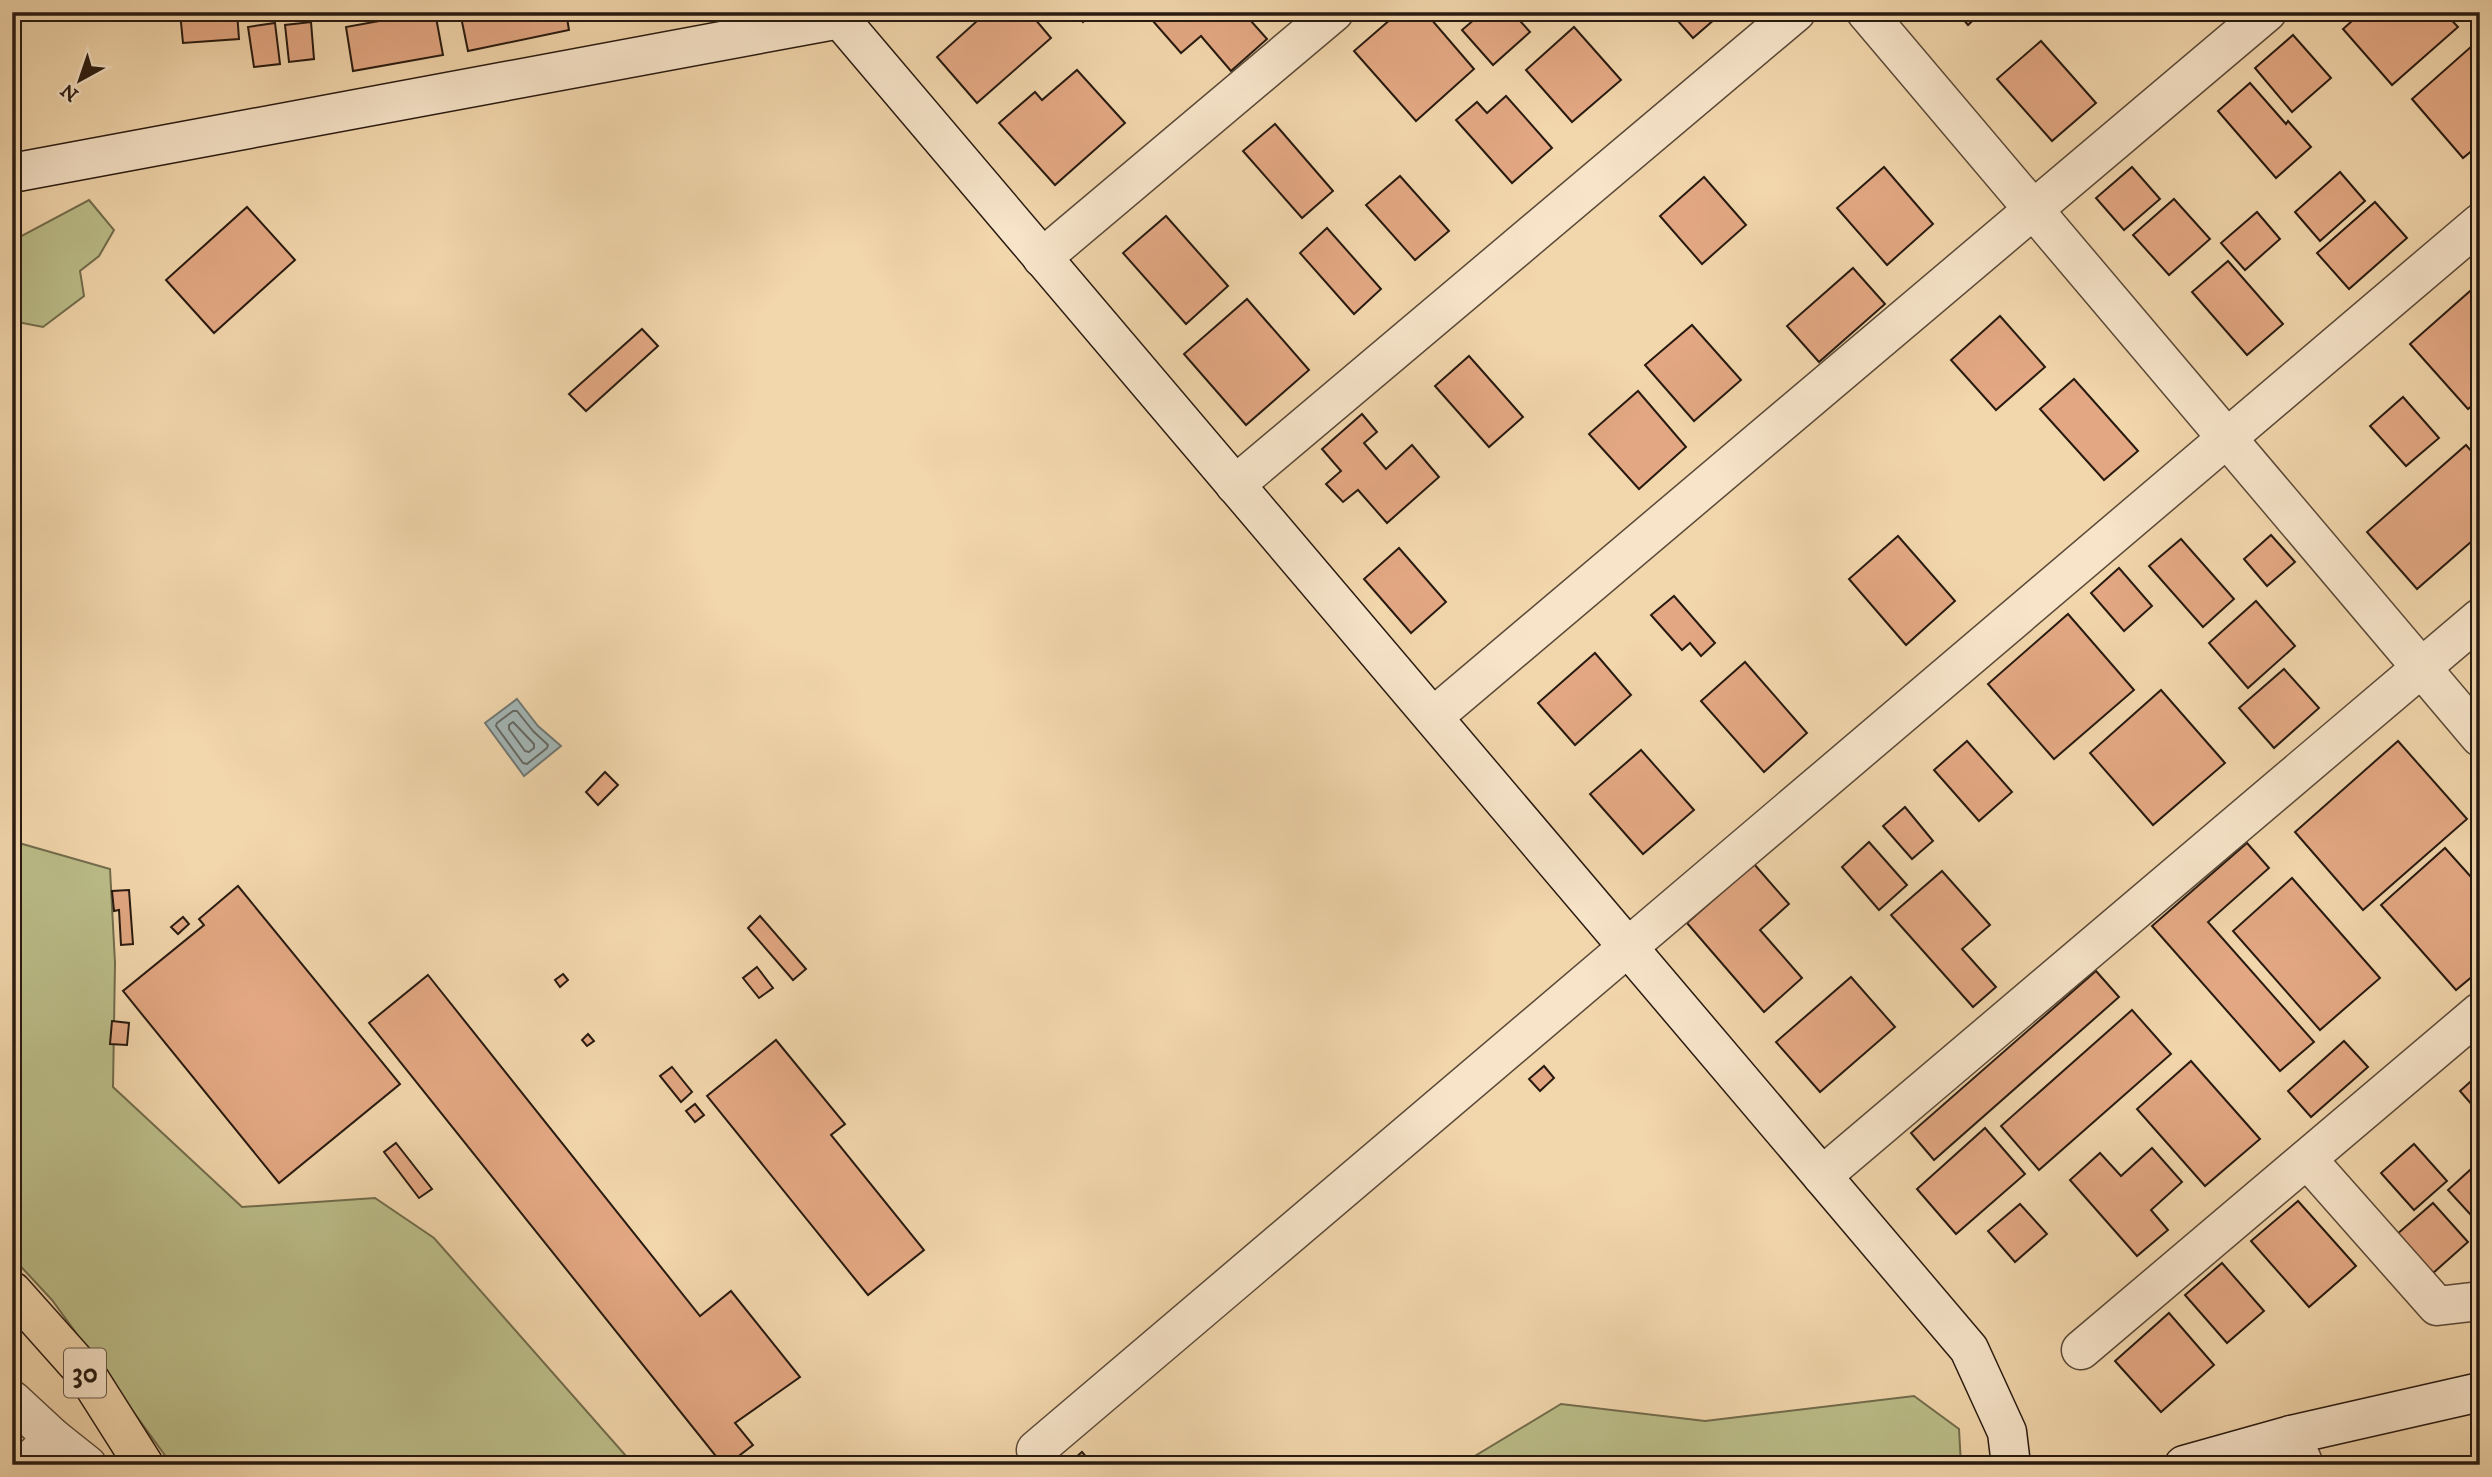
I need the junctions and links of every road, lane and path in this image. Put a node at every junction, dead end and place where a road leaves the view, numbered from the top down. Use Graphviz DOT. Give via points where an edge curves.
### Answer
graph roads {
  1 [pos="1334,12"];
  2 [pos="1796,12"];
  3 [pos="1866,12"];
  4 [pos="2267,12"];
  5 [pos="844,16"];
  6 [pos="12,173"];
  7 [pos="2033,210"];
  8 [pos="2480,223"];
  9 [pos="1042,258"];
  10 [pos="2227,438"];
  11 [pos="1235,485"];
  12 [pos="2480,618"];
  13 [pos="2421,668"];
  14 [pos="1433,717"];
  15 [pos="2480,737"];
  16 [pos="1628,947"];
  17 [pos="2480,1012"];
  18 [pos="2307,1159"];
  19 [pos="1822,1176"];
  20 [pos="12,1290"];
  21 [pos="2480,1301"];
  22 [pos="2081,1350"];
  23 [pos="2480,1392"];
  24 [pos="12,1400"];
  25 [pos="53,1438"];
  26 [pos="1036,1450"];
  27 [pos="2298,1450"];
  28 [pos="26,1465"];
  29 [pos="88,1465"];
  30 [pos="144,1465"];
  31 [pos="2011,1465"];
  32 [pos="2185,1465"];
  1 -- 9 [label="street"];
  2 -- 11 [label="street"];
  3 -- 7 [label="street"];
  4 -- 7 [label="street"];
  5 -- 6 [label="street"];
  5 -- 9 [label="street"];
  7 -- 10 [label="street"];
  7 -- 14 [label="street"];
  8 -- 10 [label="street"];
  9 -- 11 [label="street"];
  10 -- 13 [label="street"];
  10 -- 16 [label="street"];
  11 -- 14 [label="street"];
  12 -- 13 [label="street"];
  13 -- 15 [label="street"];
  13 -- 19 [label="street"];
  14 -- 16 [label="street"];
  16 -- 19 [label="street"];
  16 -- 26 [label="street"];
  17 -- 18 [label="street"];
  18 -- 21 [label="street" via="2437,1306"];
  18 -- 22 [label="street"];
  19 -- 31 [label="street" via="1969,1349 2007,1432"];
  20 -- 30 [label="main road, 30" via="87,1375"];
  23 -- 27 [label="street"];
  24 -- 25 [label="street"];
  25 -- 28 [label="street"];
  25 -- 29 [label="street"];
  27 -- 32 [label="street"];
}
